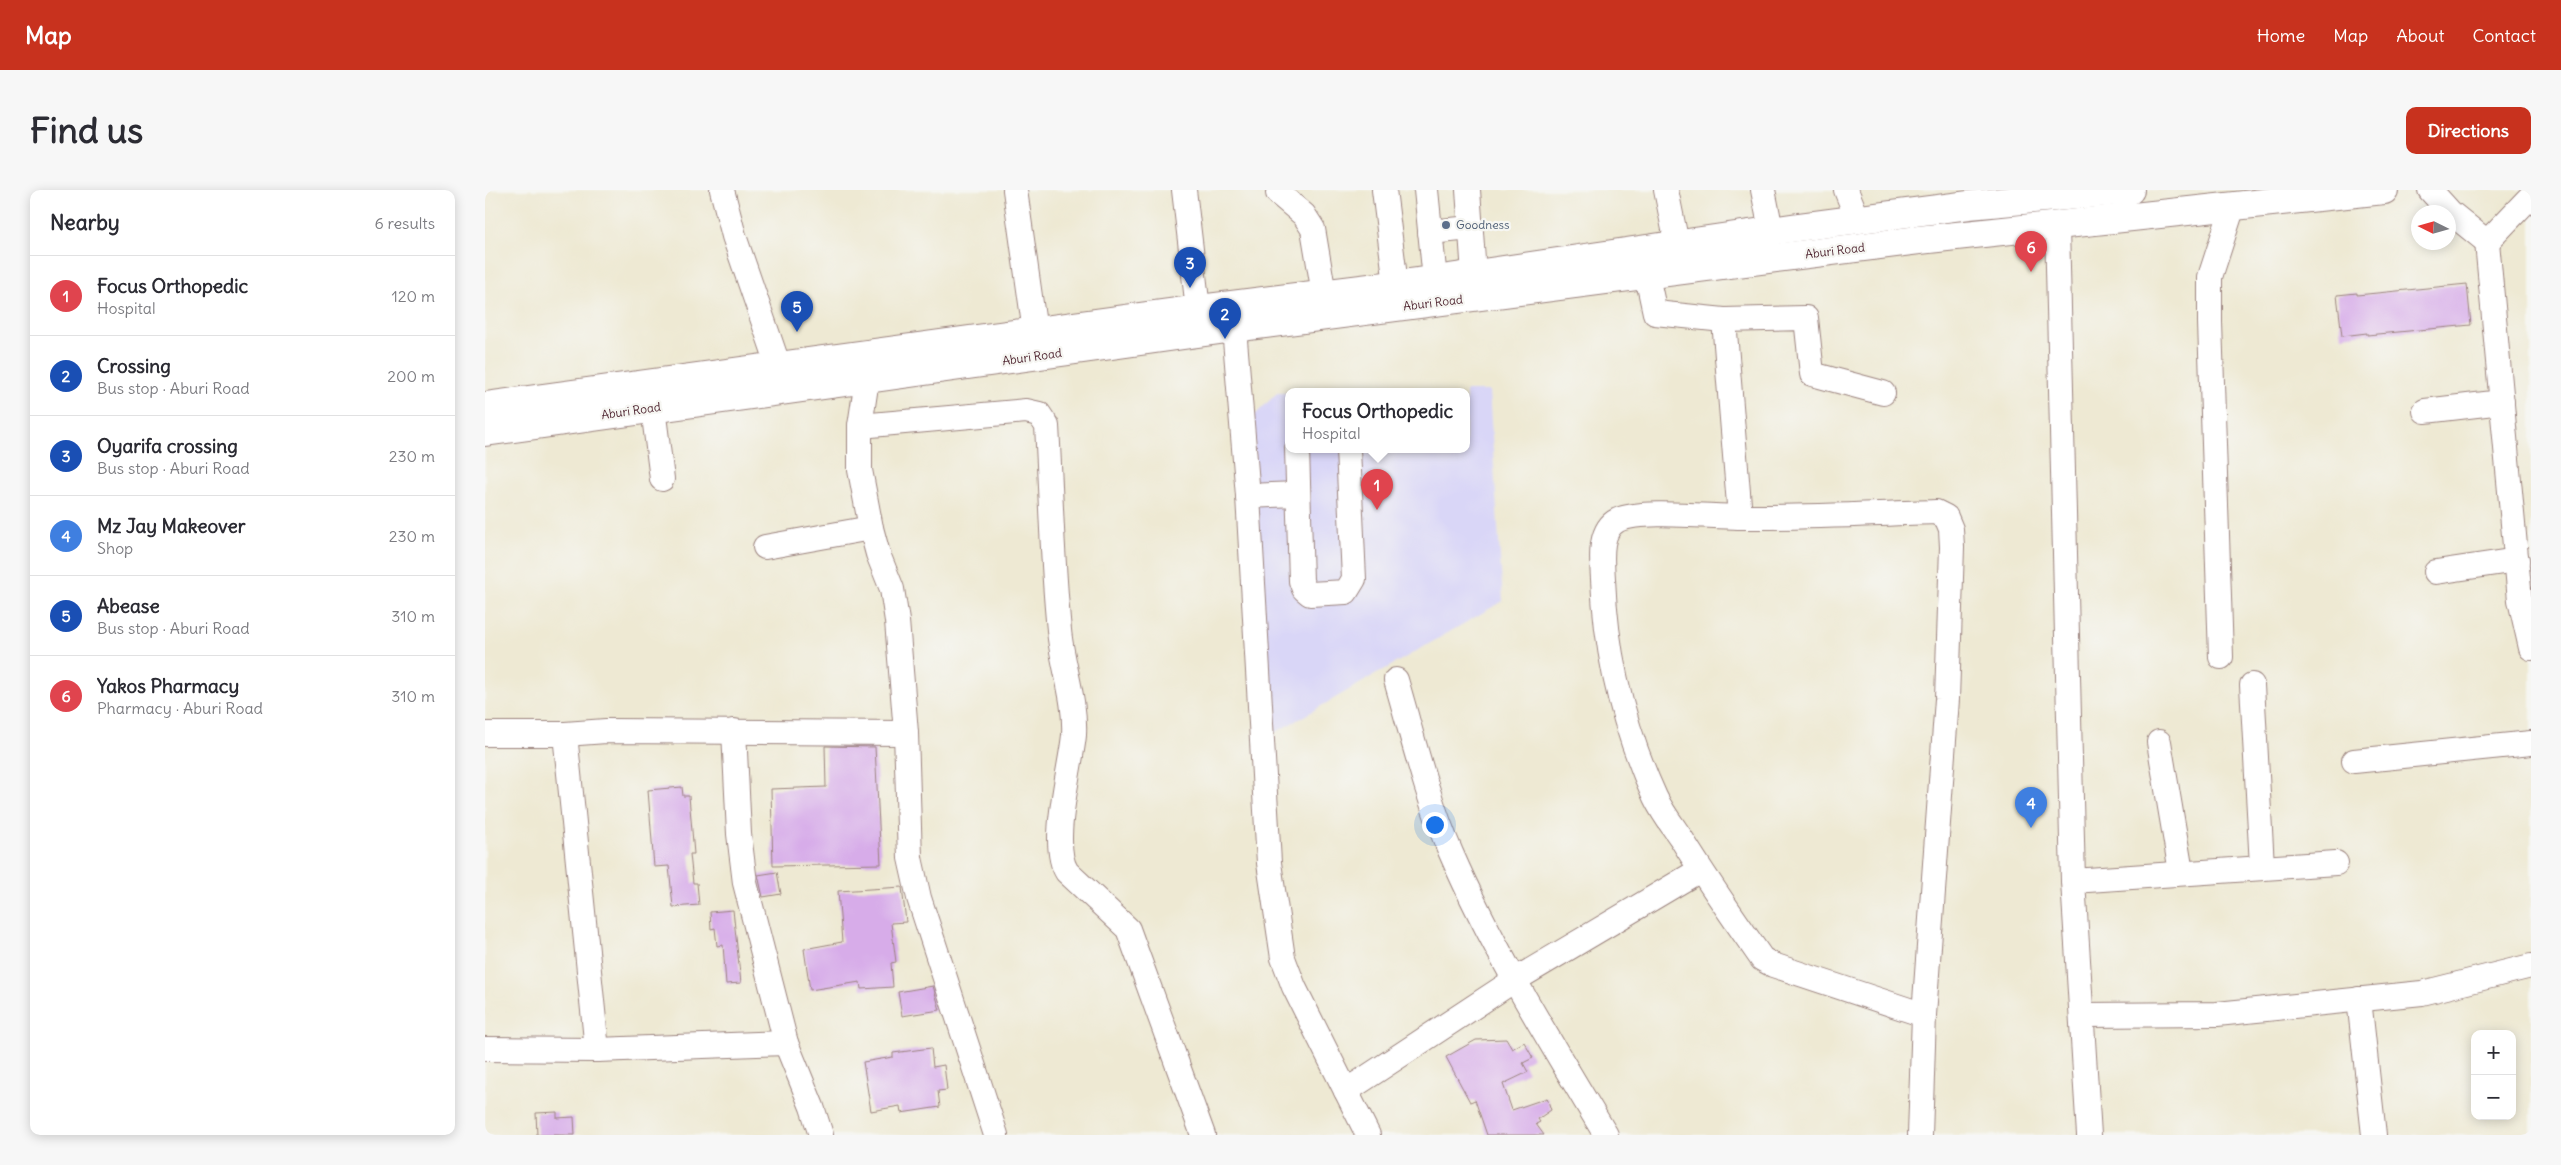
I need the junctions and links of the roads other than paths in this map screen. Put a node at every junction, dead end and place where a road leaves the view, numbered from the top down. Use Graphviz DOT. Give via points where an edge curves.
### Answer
graph roads {
  1 [pos="722,190"];
  2 [pos="1015,190"];
  3 [pos="1184,190"];
  4 [pos="1384,190"];
  5 [pos="1426,190"];
  6 [pos="1468,190"];
  7 [pos="1666,190"];
  8 [pos="1763,190"];
  9 [pos="1846,190"];
  10 [pos="2130,190"];
  11 [pos="2384,190"];
  12 [pos="2430,190"];
  13 [pos="1278,193"];
  14 [pos="2531,196"];
  15 [pos="1968,198"];
  16 [pos="2233,206"];
  17 [pos="1857,220"];
  18 [pos="2057,226"];
  19 [pos="1471,228"];
  20 [pos="1771,230"];
  21 [pos="1430,232"];
  22 [pos="2487,242"];
  23 [pos="1677,244"];
  24 [pos="1643,248"];
  25 [pos="1474,274"];
  26 [pos="1647,276"];
  27 [pos="1435,280"];
  28 [pos="1397,285"];
  29 [pos="1324,294"];
  30 [pos="1198,309"];
  31 [pos="1724,320"];
  32 [pos="1234,328"];
  33 [pos="1035,332"];
  34 [pos="779,367"];
  35 [pos="867,379"];
  36 [pos="1883,393"];
  37 [pos="2502,402"];
  38 [pos="485,406"];
  39 [pos="653,408"];
  40 [pos="2425,411"];
  41 [pos="860,426"];
  42 [pos="485,432"];
  43 [pos="1297,453"];
  44 [pos="1348,453"];
  45 [pos="661,479"];
  46 [pos="1298,494"];
  47 [pos="1248,496"];
  48 [pos="1740,517"];
  49 [pos="871,528"];
  50 [pos="765,547"];
  51 [pos="2517,560"];
  52 [pos="2436,572"];
  53 [pos="2531,648"];
  54 [pos="2221,657"];
  55 [pos="1396,680"];
  56 [pos="2252,685"];
  57 [pos="734,731"];
  58 [pos="906,732"];
  59 [pos="485,734"];
  60 [pos="565,734"];
  61 [pos="2159,742"];
  62 [pos="2531,743"];
  63 [pos="2354,761"];
  64 [pos="2336,863"];
  65 [pos="2262,866"];
  66 [pos="1700,870"];
  67 [pos="2181,872"];
  68 [pos="2073,882"];
  69 [pos="2531,966"];
  70 [pos="1513,981"];
  71 [pos="2359,999"];
  72 [pos="1924,1015"];
  73 [pos="2082,1016"];
  74 [pos="787,1043"];
  75 [pos="485,1049"];
  76 [pos="597,1050"];
  77 [pos="1346,1091"];
  78 [pos="821,1135"];
  79 [pos="996,1135"];
  80 [pos="1203,1135"];
  81 [pos="1369,1135"];
  82 [pos="1606,1135"];
  83 [pos="1920,1135"];
  84 [pos="2089,1135"];
  85 [pos="2374,1135"];
  1 -- 34 [label="street" via="734,236"];
  2 -- 33 [label="street"];
  3 -- 30 [label="street"];
  4 -- 28 [label="street"];
  5 -- 21 [label="street"];
  6 -- 19 [label="street"];
  7 -- 23 [label="street"];
  8 -- 20 [label="street"];
  9 -- 17 [label="street"];
  10 -- 15 [label="highway, Aburi Road"];
  11 -- 16 [label="highway, Aburi Road"];
  12 -- 22 [label="street" via="2450,212"];
  13 -- 29 [label="street" via="1304,214 1313,229"];
  14 -- 22 [label="street"];
  15 -- 17 [label="highway, Aburi Road"];
  16 -- 18 [label="highway, Aburi Road"];
  16 -- 54 [label="street" via="2210,277"];
  17 -- 20 [label="highway, Aburi Road"];
  18 -- 26 [label="highway, Aburi Road" via="1919,240"];
  18 -- 68 [label="street"];
  19 -- 21 [label="street"];
  19 -- 25 [label="street"];
  20 -- 23 [label="highway, Aburi Road"];
  21 -- 27 [label="street"];
  22 -- 37 [label="street"];
  23 -- 24 [label="highway, Aburi Road"];
  24 -- 25 [label="highway, Aburi Road"];
  24 -- 26 [label="highway"];
  25 -- 27 [label="highway, Aburi Road"];
  26 -- 31 [label="street" via="1655,313"];
  26 -- 32 [label="highway, Aburi Road"];
  27 -- 28 [label="highway, Aburi Road"];
  28 -- 29 [label="highway, Aburi Road"];
  29 -- 30 [label="highway, Aburi Road"];
  30 -- 33 [label="highway, Aburi Road"];
  31 -- 36 [label="street" via="1806,318 1813,374"];
  31 -- 48 [label="street"];
  32 -- 35 [label="highway, Aburi Road"];
  32 -- 47 [label="street"];
  33 -- 34 [label="highway, Aburi Road"];
  34 -- 38 [label="highway, Aburi Road"];
  35 -- 39 [label="highway, Aburi Road"];
  35 -- 41 [label="street"];
  37 -- 40 [label="street"];
  37 -- 51 [label="street"];
  39 -- 42 [label="highway, Aburi Road"];
  39 -- 45 [label="street"];
  41 -- 49 [label="street" via="860,470"];
  41 -- 80 [label="street" via="1026,411 1039,414 1047,426 1059,630 1073,714 1061,863 1128,929"];
  43 -- 46 [label="street"];
  44 -- 46 [label="street" via="1354,579 1346,592 1310,594 1304,589"];
  46 -- 47 [label="street"];
  47 -- 77 [label="street" via="1269,863 1283,958"];
  48 -- 66 [label="street" via="1646,516 1619,520 1610,526 1602,560 1604,614 1625,716 1655,798"];
  48 -- 72 [label="street" via="1936,512 1946,517 1951,529 1947,699"];
  49 -- 50 [label="street"];
  49 -- 58 [label="street" via="893,589"];
  51 -- 52 [label="street"];
  51 -- 53 [label="street" via="2520,600"];
  55 -- 70 [label="street" via="1430,797 1451,852"];
  56 -- 65 [label="street"];
  57 -- 58 [label="street"];
  57 -- 60 [label="street"];
  57 -- 74 [label="street" via="745,883"];
  58 -- 79 [label="street" via="910,858 919,898"];
  59 -- 60 [label="street"];
  60 -- 76 [label="street"];
  61 -- 67 [label="street"];
  62 -- 63 [label="street"];
  64 -- 65 [label="street"];
  65 -- 67 [label="street"];
  66 -- 70 [label="street"];
  66 -- 72 [label="street" via="1762,959"];
  67 -- 68 [label="street"];
  68 -- 73 [label="street"];
  69 -- 71 [label="street" via="2421,993"];
  70 -- 77 [label="street"];
  70 -- 82 [label="street"];
  71 -- 73 [label="street" via="2200,1016"];
  71 -- 85 [label="street"];
  72 -- 83 [label="street"];
  73 -- 84 [label="street"];
  74 -- 76 [label="street"];
  74 -- 78 [label="street"];
  75 -- 76 [label="street"];
  77 -- 81 [label="street"];
}
